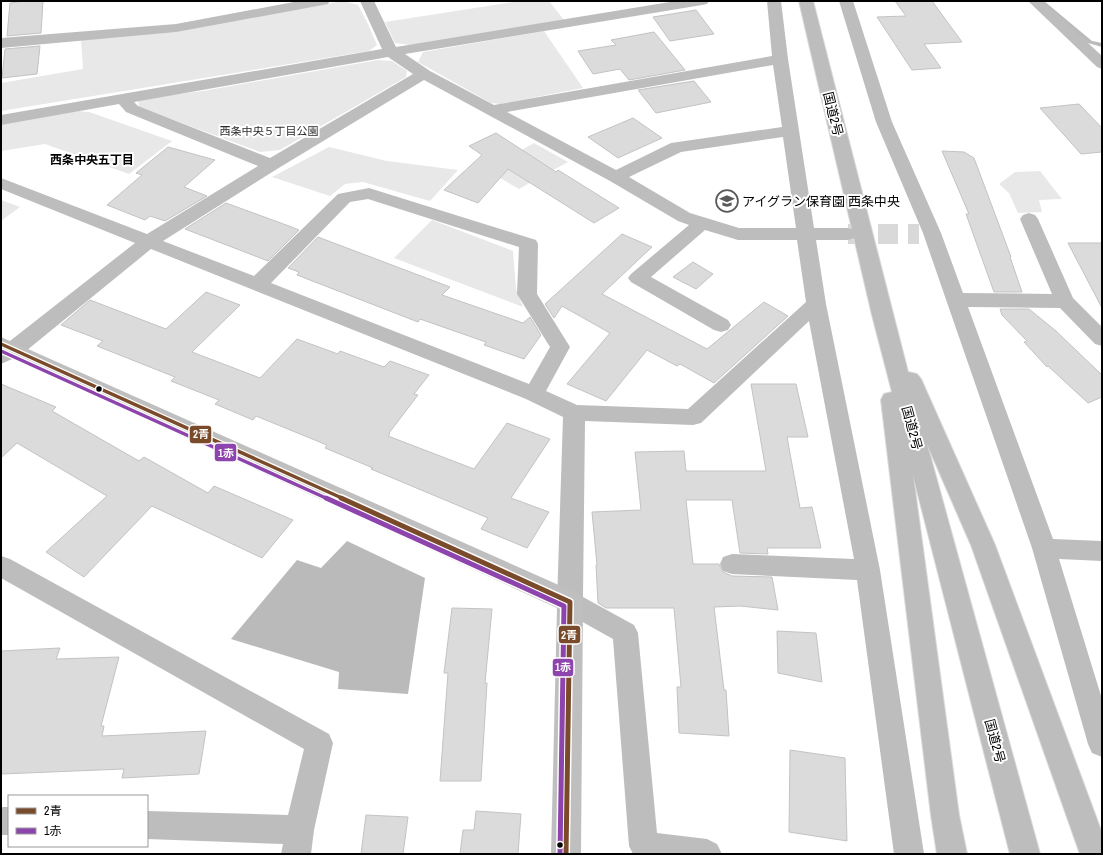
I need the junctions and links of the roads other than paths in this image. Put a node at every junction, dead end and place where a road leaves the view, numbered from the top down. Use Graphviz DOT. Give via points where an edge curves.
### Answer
graph roads {
  1 [pos="324,1"];
  2 [pos="368,1"];
  3 [pos="702,1"];
  4 [pos="774,1"];
  5 [pos="806,1"];
  6 [pos="846,1"];
  7 [pos="1035,1"];
  8 [pos="1,43"];
  9 [pos="391,52"];
  10 [pos="780,59"];
  11 [pos="1102,64"];
  12 [pos="424,74"];
  13 [pos="122,98"];
  14 [pos="492,110"];
  15 [pos="1,120"];
  16 [pos="792,131"];
  17 [pos="271,165"];
  18 [pos="616,177"];
  19 [pos="1,183"];
  20 [pos="1029,219"];
  21 [pos="702,223"];
  22 [pos="848,234"];
  23 [pos="806,235"];
  24 [pos="148,242"];
  25 [pos="258,284"];
  26 [pos="956,299"];
  27 [pos="1065,300"];
  28 [pos="816,304"];
  29 [pos="882,315"];
  30 [pos="721,325"];
  31 [pos="1102,339"];
  32 [pos="5,350"];
  33 [pos="534,394"];
  34 [pos="574,413"];
  35 [pos="1044,548"];
  36 [pos="1102,551"];
  37 [pos="732,564"];
  38 [pos="1,566"];
  39 [pos="868,570"];
  40 [pos="570,602"];
  41 [pos="1102,744"];
  42 [pos="148,825"];
  43 [pos="297,842"];
  44 [pos="566,854"];
  45 [pos="707,854"];
  46 [pos="909,854"];
  47 [pos="952,854"];
  48 [pos="1025,854"];
  49 [pos="1095,854"];
  1 -- 8 [label="main road" via="176,28"];
  2 -- 9 [label="main road"];
  3 -- 9 [label="main road"];
  4 -- 10 [label="main road"];
  5 -- 29 [label="main road, 国道2号"];
  6 -- 26 [label="main road" via="884,122 925,233"];
  7 -- 11 [label="main road"];
  9 -- 12 [label="main road"];
  9 -- 13 [label="main road"];
  10 -- 14 [label="main road"];
  10 -- 16 [label="main road"];
  12 -- 14 [label="main road"];
  12 -- 17 [label="main road"];
  13 -- 15 [label="main road"];
  13 -- 17 [label="main road" via="132,109"];
  14 -- 18 [label="main road"];
  16 -- 18 [label="main road" via="677,148"];
  16 -- 23 [label="main road"];
  17 -- 24 [label="main road"];
  18 -- 21 [label="main road" via="684,217"];
  19 -- 24 [label="main road"];
  20 -- 27 [label="main road"];
  21 -- 23 [label="main road" via="738,234"];
  21 -- 30 [label="main road" via="638,278"];
  22 -- 23 [label="main road"];
  23 -- 28 [label="main road"];
  24 -- 25 [label="main road"];
  24 -- 32 [label="main road"];
  25 -- 33 [label="main road"];
  25 -- 33 [label="main road" via="344,198 369,193 529,244 527,294 560,347"];
  26 -- 27 [label="main road"];
  26 -- 35 [label="main road"];
  27 -- 31 [label="main road"];
  28 -- 34 [label="main road" via="693,417"];
  28 -- 39 [label="main road"];
  29 -- 47 [label="main road"];
  29 -- 48 [label="main road, 国道2号"];
  29 -- 49 [label="main road" via="983,545"];
  32 -- 40 [label="street"];
  33 -- 34 [label="main road"];
  34 -- 40 [label="main road"];
  35 -- 36 [label="main road"];
  35 -- 41 [label="main road"];
  37 -- 39 [label="main road"];
  38 -- 43 [label="main road" via="319,743"];
  39 -- 46 [label="main road"];
  40 -- 44 [label="street"];
  40 -- 45 [label="main road" via="625,633 644,846"];
  42 -- 43 [label="main road"];
}
